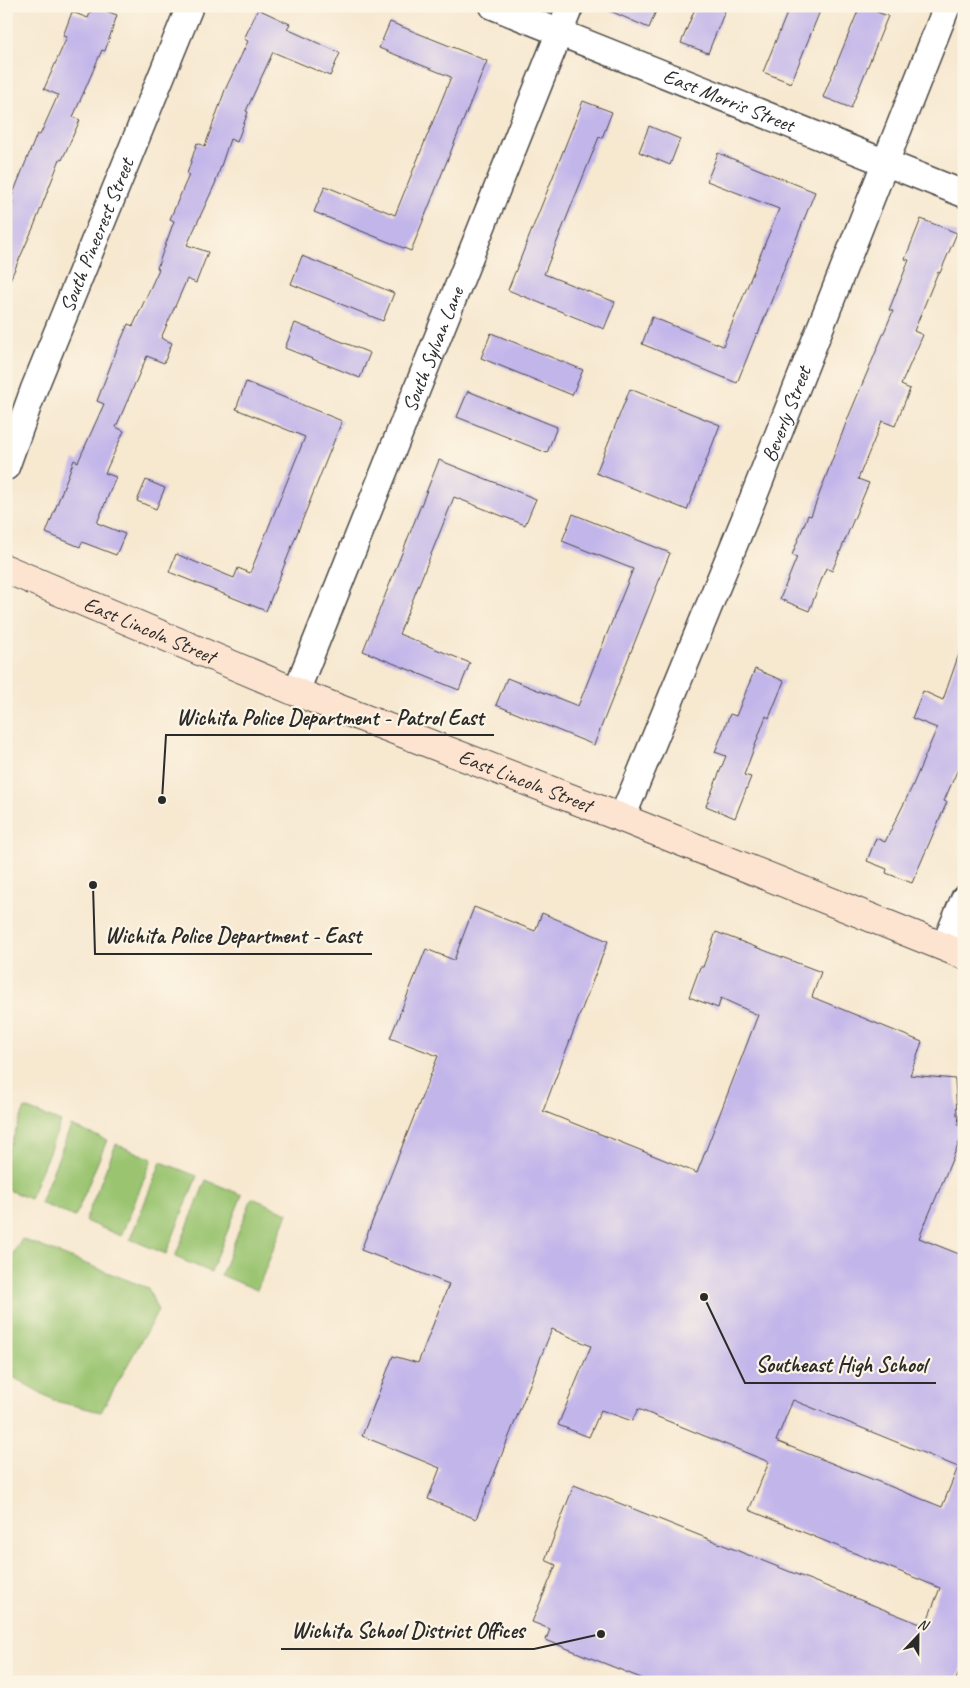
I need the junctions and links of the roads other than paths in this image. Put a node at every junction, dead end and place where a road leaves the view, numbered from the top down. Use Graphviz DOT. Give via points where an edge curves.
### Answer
graph roads {
  1 [pos="190,6"];
  2 [pos="493,6"];
  3 [pos="570,6"];
  4 [pos="947,6"];
  5 [pos="559,33"];
  6 [pos="885,162"];
  7 [pos="964,194"];
  8 [pos="6,467"];
  9 [pos="6,569"];
  10 [pos="296,692"];
  11 [pos="622,818"];
  12 [pos="964,899"];
  13 [pos="954,951"];
  1 -- 8 [label="street, South Pinecrest Street" via="34,389"];
  2 -- 5 [label="street, East Morris Street"];
  3 -- 5 [label="street, South Sylvan Lane"];
  4 -- 6 [label="street, Beverly Street"];
  5 -- 6 [label="street, East Morris Street"];
  5 -- 10 [label="street, South Sylvan Lane"];
  6 -- 7 [label="street, East Morris Street"];
  6 -- 11 [label="street, Beverly Street" via="750,506"];
  9 -- 10 [label="street, East Lincoln Street"];
  10 -- 11 [label="street, East Lincoln Street"];
  11 -- 13 [label="street, East Lincoln Street"];
  12 -- 13 [label="street"];
}
